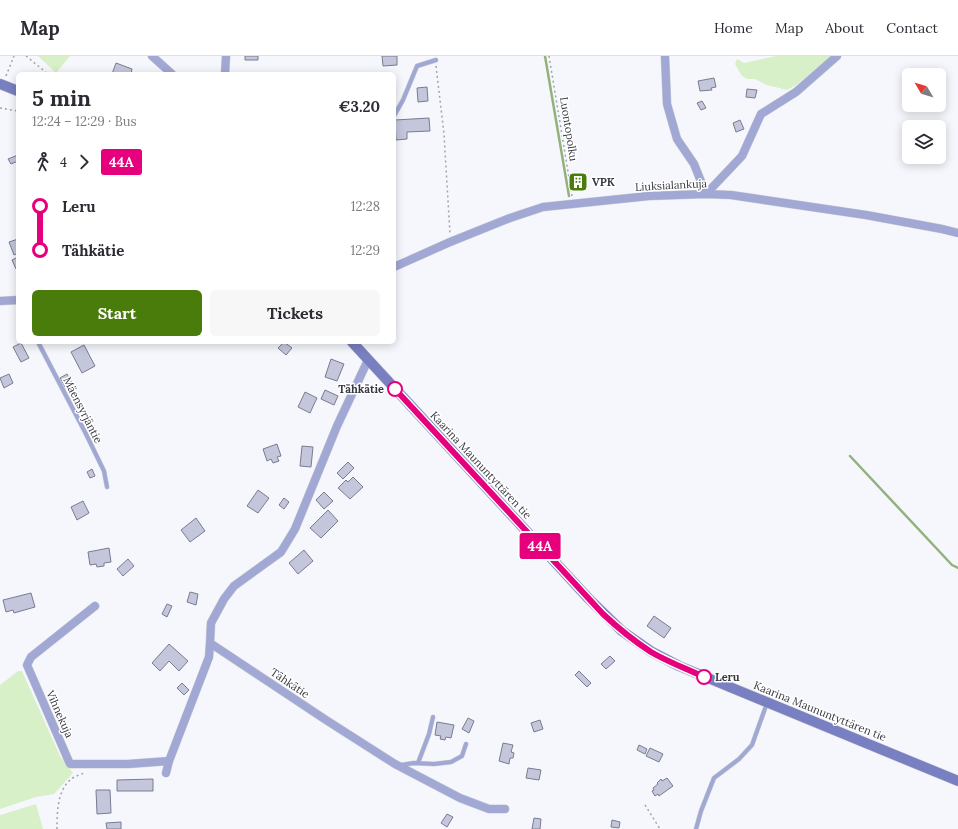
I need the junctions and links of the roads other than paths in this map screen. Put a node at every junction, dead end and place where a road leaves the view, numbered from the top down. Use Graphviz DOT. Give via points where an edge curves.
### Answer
graph roads {
  1 [pos="152,56"];
  2 [pos="226,56"];
  3 [pos="664,56"];
  4 [pos="836,56"];
  5 [pos="436,60"];
  6 [pos="170,72"];
  7 [pos="225,72"];
  8 [pos="3,81"];
  9 [pos="16,90"];
  10 [pos="396,112"];
  11 [pos="706,194"];
  12 [pos="958,233"];
  13 [pos="396,266"];
  14 [pos="0,301"];
  15 [pos="16,301"];
  16 [pos="39,344"];
  17 [pos="354,344"];
  18 [pos="368,360"];
  19 [pos="108,487"];
  20 [pos="95,606"];
  21 [pos="210,643"];
  22 [pos="767,703"];
  23 [pos="433,717"];
  24 [pos="466,744"];
  25 [pos="169,762"];
  26 [pos="418,763"];
  27 [pos="399,766"];
  28 [pos="166,773"];
  29 [pos="958,781"];
  30 [pos="505,809"];
  31 [pos="696,829"];
  1 -- 6 [label="street"];
  2 -- 7 [label="street"];
  3 -- 11 [label="street" via="667,104 677,139 694,164"];
  4 -- 11 [label="street" via="796,92 761,114 742,156"];
  5 -- 10 [label="lane" via="417,66"];
  8 -- 9 [label="main road"];
  11 -- 12 [label="street, Liuksialankuja" via="731,195 866,215"];
  11 -- 13 [label="street, Liuksialankuja" via="649,196 544,207 510,218"];
  14 -- 15 [label="street"];
  16 -- 19 [label="lane, Mäensyrjäntie" via="104,471"];
  17 -- 18 [label="main road, Kaarina Maununtyttären tie"];
  18 -- 21 [label="street" via="337,426 295,529 281,552 234,586 224,599 211,623"];
  18 -- 22 [label="main road, Kaarina Maununtyttären tie" via="588,598 622,631 678,666"];
  20 -- 25 [label="street, Vihnekuja" via="31,657 27,665 70,764"];
  21 -- 25 [label="street" via="209,657"];
  21 -- 27 [label="street, Tähkätie"];
  22 -- 29 [label="main road, Kaarina Maununtyttären tie"];
  22 -- 31 [label="lane" via="752,745 739,759 714,778"];
  23 -- 26 [label="lane"];
  24 -- 26 [label="lane" via="462,756 452,762"];
  25 -- 28 [label="street"];
  26 -- 27 [label="lane"];
  27 -- 30 [label="street, Tähkätie" via="460,798 489,809"];
}
